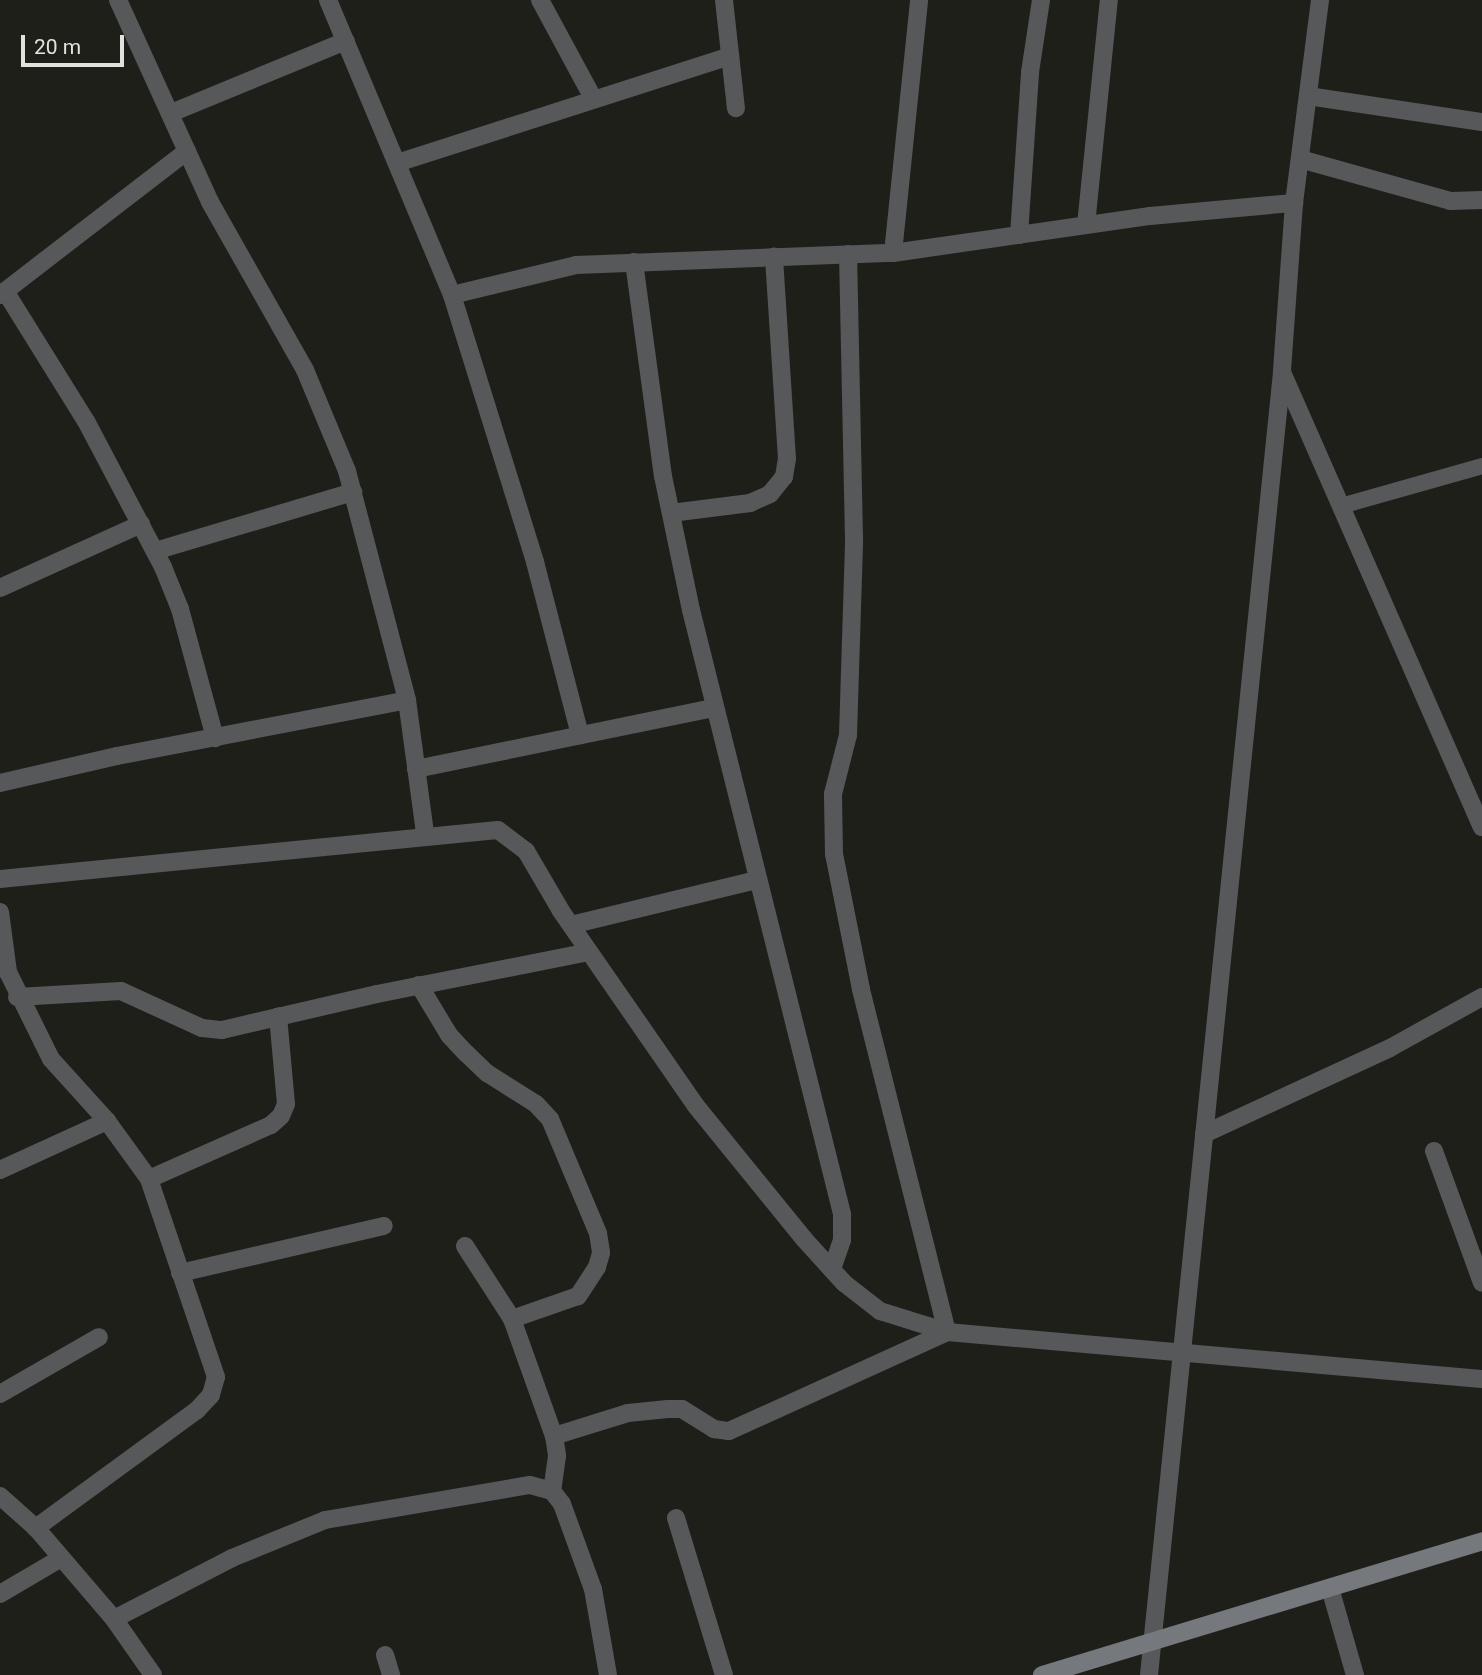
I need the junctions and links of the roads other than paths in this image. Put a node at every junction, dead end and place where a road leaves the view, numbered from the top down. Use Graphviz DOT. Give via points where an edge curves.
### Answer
graph roads {
  1 [pos="118,0"];
  2 [pos="328,0"];
  3 [pos="540,0"];
  4 [pos="724,0"];
  5 [pos="919,0"];
  6 [pos="1041,0"];
  7 [pos="1109,0"];
  8 [pos="1320,0"];
  9 [pos="346,41"];
  10 [pos="730,56"];
  11 [pos="1308,96"];
  12 [pos="593,97"];
  13 [pos="736,108"];
  14 [pos="171,113"];
  15 [pos="1482,122"];
  16 [pos="187,151"];
  17 [pos="1300,159"];
  18 [pos="397,163"];
  19 [pos="1482,200"];
  20 [pos="1294,203"];
  21 [pos="1086,225"];
  22 [pos="1019,235"];
  23 [pos="893,253"];
  24 [pos="848,254"];
  25 [pos="774,256"];
  26 [pos="634,262"];
  27 [pos="3,293"];
  28 [pos="452,295"];
  29 [pos="1282,372"];
  30 [pos="1482,466"];
  31 [pos="353,492"];
  32 [pos="1341,506"];
  33 [pos="671,513"];
  34 [pos="141,524"];
  35 [pos="155,551"];
  36 [pos="0,588"];
  37 [pos="407,700"];
  38 [pos="714,708"];
  39 [pos="580,735"];
  40 [pos="215,738"];
  41 [pos="416,769"];
  42 [pos="0,783"];
  43 [pos="1482,827"];
  44 [pos="425,833"];
  45 [pos="0,878"];
  46 [pos="757,880"];
  47 [pos="0,912"];
  48 [pos="570,925"];
  49 [pos="589,952"];
  50 [pos="419,985"];
  51 [pos="1482,997"];
  52 [pos="18,998"];
  53 [pos="278,1016"];
  54 [pos="107,1121"];
  55 [pos="1204,1134"];
  56 [pos="1434,1151"];
  57 [pos="0,1170"];
  58 [pos="149,1179"];
  59 [pos="384,1226"];
  60 [pos="464,1246"];
  61 [pos="832,1269"];
  62 [pos="180,1273"];
  63 [pos="1482,1283"];
  64 [pos="512,1319"];
  65 [pos="947,1332"];
  66 [pos="99,1337"];
  67 [pos="1182,1352"];
  68 [pos="1482,1379"];
  69 [pos="0,1394"];
  70 [pos="554,1436"];
  71 [pos="552,1491"];
  72 [pos="0,1496"];
  73 [pos="676,1518"];
  74 [pos="36,1528"];
  75 [pos="1482,1541"];
  76 [pos="61,1558"];
  77 [pos="1330,1588"];
  78 [pos="0,1594"];
  79 [pos="114,1619"];
  80 [pos="1153,1639"];
  81 [pos="385,1655"];
  82 [pos="153,1675"];
  83 [pos="391,1675"];
  84 [pos="608,1675"];
  85 [pos="724,1675"];
  86 [pos="1042,1675"];
  87 [pos="1149,1675"];
  88 [pos="1355,1675"];
  1 -- 14 [label="street"];
  2 -- 9 [label="street"];
  3 -- 12 [label="street"];
  4 -- 10 [label="street"];
  5 -- 23 [label="street"];
  6 -- 22 [label="street" via="1030,72"];
  7 -- 21 [label="street"];
  8 -- 11 [label="street"];
  9 -- 14 [label="street"];
  9 -- 18 [label="street"];
  10 -- 12 [label="street"];
  10 -- 13 [label="street"];
  11 -- 15 [label="street"];
  11 -- 17 [label="street"];
  12 -- 18 [label="street"];
  14 -- 16 [label="street"];
  16 -- 27 [label="street"];
  16 -- 31 [label="street" via="210,202 305,370"];
  17 -- 19 [label="street" via="1450,201"];
  17 -- 20 [label="street"];
  18 -- 28 [label="street"];
  20 -- 21 [label="street"];
  20 -- 29 [label="street"];
  21 -- 22 [label="street"];
  22 -- 23 [label="street"];
  23 -- 24 [label="street"];
  24 -- 25 [label="street"];
  24 -- 65 [label="street" via="855,539 848,735 832,794 834,854 861,989"];
  25 -- 26 [label="street"];
  25 -- 33 [label="street" via="787,458 783,477 770,494 750,503"];
  26 -- 28 [label="street" via="546,270"];
  26 -- 33 [label="street" via="647,377"];
  27 -- 34 [label="street" via="86,421"];
  28 -- 39 [label="street" via="535,562"];
  29 -- 32 [label="street"];
  29 -- 55 [label="street"];
  30 -- 32 [label="lane"];
  31 -- 35 [label="street"];
  31 -- 37 [label="street"];
  32 -- 43 [label="street"];
  33 -- 38 [label="street"];
  34 -- 35 [label="street"];
  34 -- 36 [label="street"];
  35 -- 40 [label="street" via="180,609"];
  37 -- 40 [label="street"];
  37 -- 41 [label="street"];
  38 -- 39 [label="street"];
  38 -- 46 [label="street"];
  39 -- 41 [label="street"];
  40 -- 42 [label="street"];
  41 -- 44 [label="street"];
  44 -- 45 [label="street"];
  44 -- 48 [label="street" via="498,830 511,836 526,851"];
  46 -- 48 [label="street"];
  46 -- 61 [label="street" via="842,1214 842,1240"];
  47 -- 52 [label="street" via="8,972"];
  48 -- 49 [label="street"];
  49 -- 50 [label="street"];
  49 -- 61 [label="street" via="696,1106"];
  50 -- 53 [label="street"];
  50 -- 64 [label="street" via="466,1054 550,1119 598,1233 601,1253 597,1267 578,1296"];
  51 -- 55 [label="street" via="1390,1048"];
  52 -- 53 [label="street" via="121,991 202,1028 222,1030"];
  52 -- 54 [label="street" via="51,1059"];
  53 -- 58 [label="street" via="286,1104 281,1116 271,1125"];
  54 -- 57 [label="street"];
  54 -- 58 [label="street"];
  55 -- 67 [label="street"];
  56 -- 63 [label="street"];
  58 -- 62 [label="street"];
  59 -- 62 [label="street"];
  60 -- 64 [label="street"];
  61 -- 65 [label="street" via="880,1311"];
  62 -- 74 [label="street" via="212,1358 216,1377 211,1395"];
  64 -- 70 [label="street"];
  65 -- 67 [label="street"];
  65 -- 70 [label="street" via="729,1431 714,1429 682,1409 668,1409 628,1413"];
  66 -- 69 [label="street"];
  67 -- 68 [label="street"];
  67 -- 80 [label="street"];
  70 -- 71 [label="street" via="557,1456"];
  71 -- 79 [label="street" via="530,1485 325,1520 232,1558"];
  71 -- 84 [label="street" via="562,1504 593,1589"];
  72 -- 74 [label="street"];
  73 -- 85 [label="street"];
  74 -- 76 [label="street"];
  75 -- 77 [label="street"];
  76 -- 78 [label="street"];
  76 -- 79 [label="street"];
  77 -- 80 [label="street"];
  77 -- 88 [label="street"];
  79 -- 82 [label="street"];
  80 -- 86 [label="street"];
  80 -- 87 [label="street"];
  81 -- 83 [label="street"];
}
